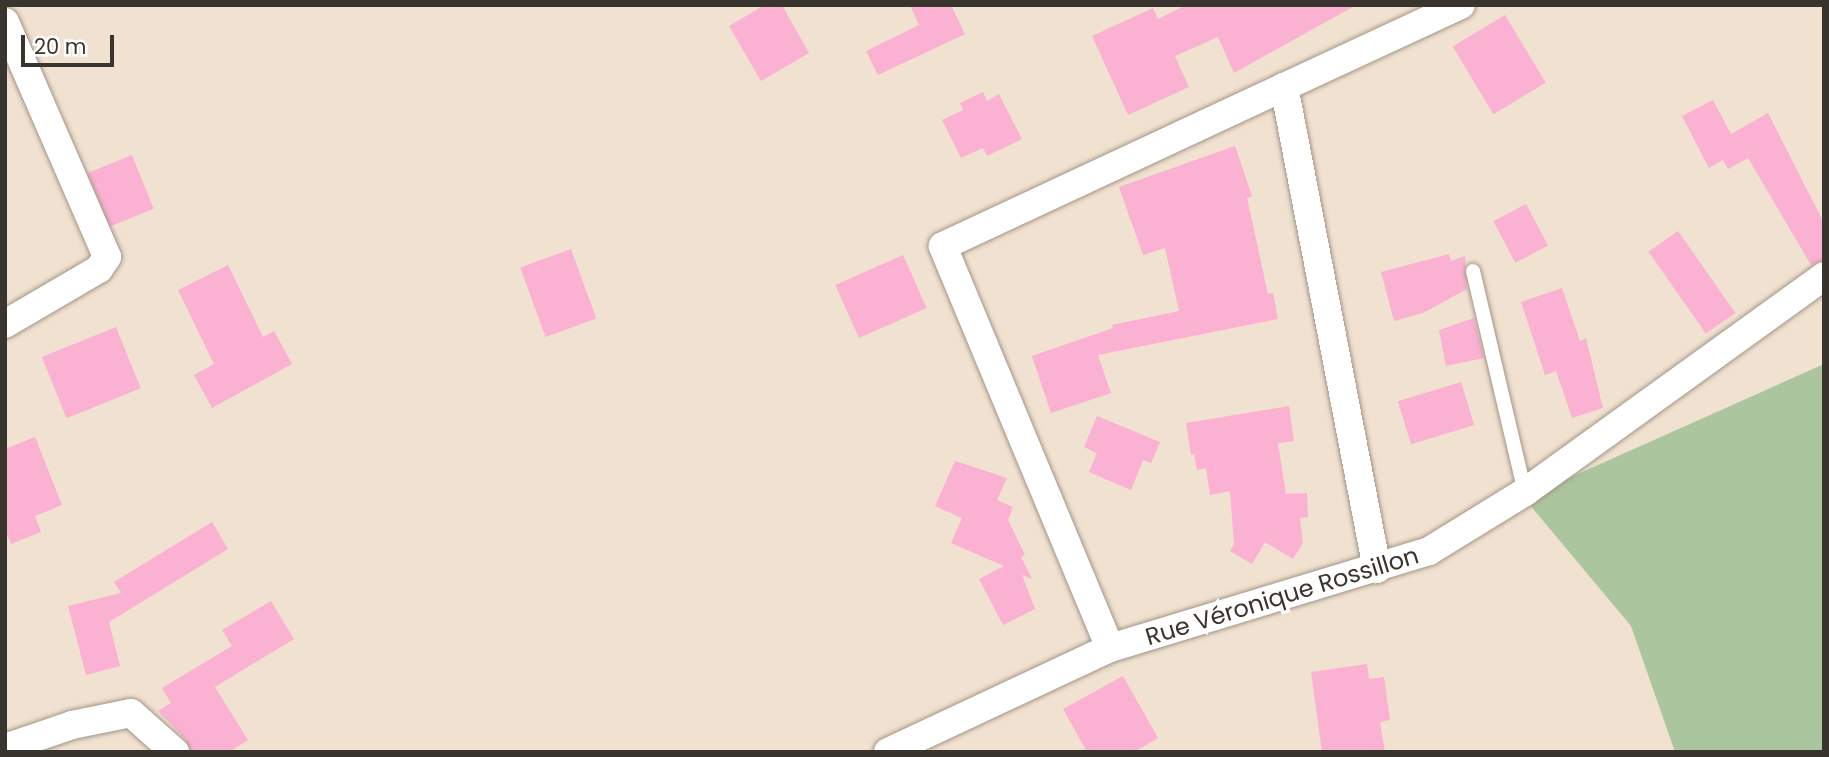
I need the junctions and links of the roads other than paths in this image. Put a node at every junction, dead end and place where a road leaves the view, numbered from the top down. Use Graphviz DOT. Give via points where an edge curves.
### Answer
graph roads {
  1 [pos="1461,5"];
  2 [pos="5,22"];
  3 [pos="1284,87"];
  4 [pos="1473,271"];
  5 [pos="1824,276"];
  6 [pos="5,324"];
  7 [pos="1525,492"];
  8 [pos="1377,569"];
  9 [pos="1110,648"];
  10 [pos="5,748"];
  11 [pos="175,752"];
  12 [pos="888,752"];
  1 -- 3 [label="street"];
  2 -- 6 [label="street" via="107,257 99,269"];
  3 -- 8 [label="street"];
  3 -- 9 [label="street" via="943,246"];
  4 -- 7 [label="lane"];
  5 -- 7 [label="street, Rue Véronique Rossillon"];
  7 -- 8 [label="street, Rue Véronique Rossillon" via="1429,551"];
  8 -- 9 [label="street, Rue Véronique Rossillon"];
  9 -- 12 [label="street, Rue Véronique Rossillon"];
  10 -- 11 [label="street" via="72,725 131,713"];
}
